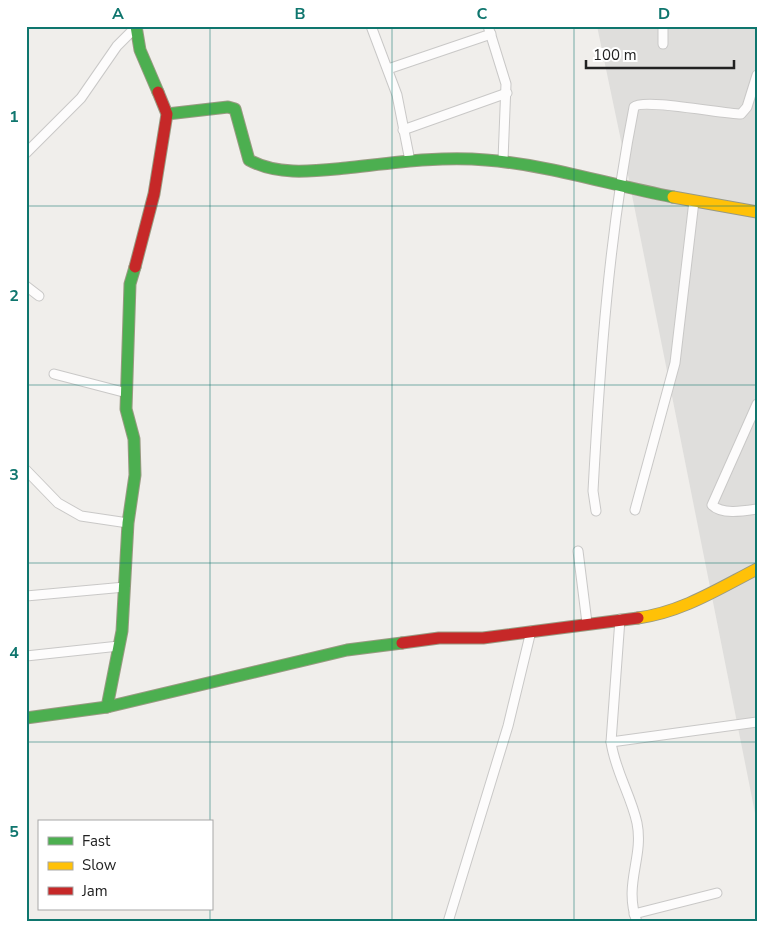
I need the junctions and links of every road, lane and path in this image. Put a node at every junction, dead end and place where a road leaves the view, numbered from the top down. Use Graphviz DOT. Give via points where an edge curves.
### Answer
graph roads {
  1 [pos="371,26"];
  2 [pos="663,26"];
  3 [pos="136,27"];
  4 [pos="490,30"];
  5 [pos="663,44"];
  6 [pos="388,69"];
  7 [pos="756,80"];
  8 [pos="506,94"];
  9 [pos="167,114"];
  10 [pos="404,130"];
  11 [pos="26,153"];
  12 [pos="503,160"];
  13 [pos="410,161"];
  14 [pos="620,186"];
  15 [pos="694,201"];
  16 [pos="757,212"];
  17 [pos="26,286"];
  18 [pos="39,296"];
  19 [pos="54,374"];
  20 [pos="127,393"];
  21 [pos="757,404"];
  22 [pos="26,470"];
  23 [pos="757,509"];
  24 [pos="635,510"];
  25 [pos="596,511"];
  26 [pos="128,523"];
  27 [pos="578,551"];
  28 [pos="757,569"];
  29 [pos="125,588"];
  30 [pos="26,596"];
  31 [pos="620,619"];
  32 [pos="587,624"];
  33 [pos="531,631"];
  34 [pos="119,646"];
  35 [pos="26,656"];
  36 [pos="107,707"];
  37 [pos="26,718"];
  38 [pos="757,722"];
  39 [pos="610,742"];
  40 [pos="717,893"];
  41 [pos="636,918"];
  42 [pos="448,922"];
  1 -- 6 [label="street"];
  2 -- 5 [label="street"];
  3 -- 9 [label="street" via="140,50"];
  3 -- 11 [label="street" via="117,46 81,98"];
  4 -- 6 [label="street"];
  4 -- 8 [label="street"];
  6 -- 10 [label="street"];
  7 -- 14 [label="street" via="747,107 741,114 636,104"];
  8 -- 10 [label="street"];
  8 -- 12 [label="street"];
  9 -- 13 [label="street" via="228,107 235,109 253,165 320,170"];
  9 -- 20 [label="street" via="154,194 130,284"];
  10 -- 13 [label="street"];
  12 -- 13 [label="street"];
  12 -- 14 [label="street" via="584,175"];
  14 -- 15 [label="street"];
  14 -- 25 [label="street" via="600,358 593,491"];
  15 -- 16 [label="street"];
  15 -- 24 [label="street" via="675,363"];
  17 -- 18 [label="street"];
  19 -- 20 [label="street"];
  20 -- 26 [label="street" via="126,409 134,439 135,475"];
  21 -- 23 [label="street" via="712,505 730,511"];
  22 -- 26 [label="street" via="58,503 81,516"];
  26 -- 29 [label="street"];
  27 -- 32 [label="street"];
  28 -- 31 [label="street" via="691,604 658,614"];
  29 -- 30 [label="street"];
  29 -- 34 [label="street"];
  31 -- 32 [label="street"];
  31 -- 39 [label="street"];
  32 -- 33 [label="street"];
  33 -- 36 [label="street" via="347,650"];
  33 -- 42 [label="street" via="508,726"];
  34 -- 35 [label="street"];
  34 -- 36 [label="street"];
  36 -- 37 [label="street"];
  38 -- 39 [label="street"];
  39 -- 41 [label="street" via="637,822 631,899"];
  40 -- 41 [label="street"];
}
